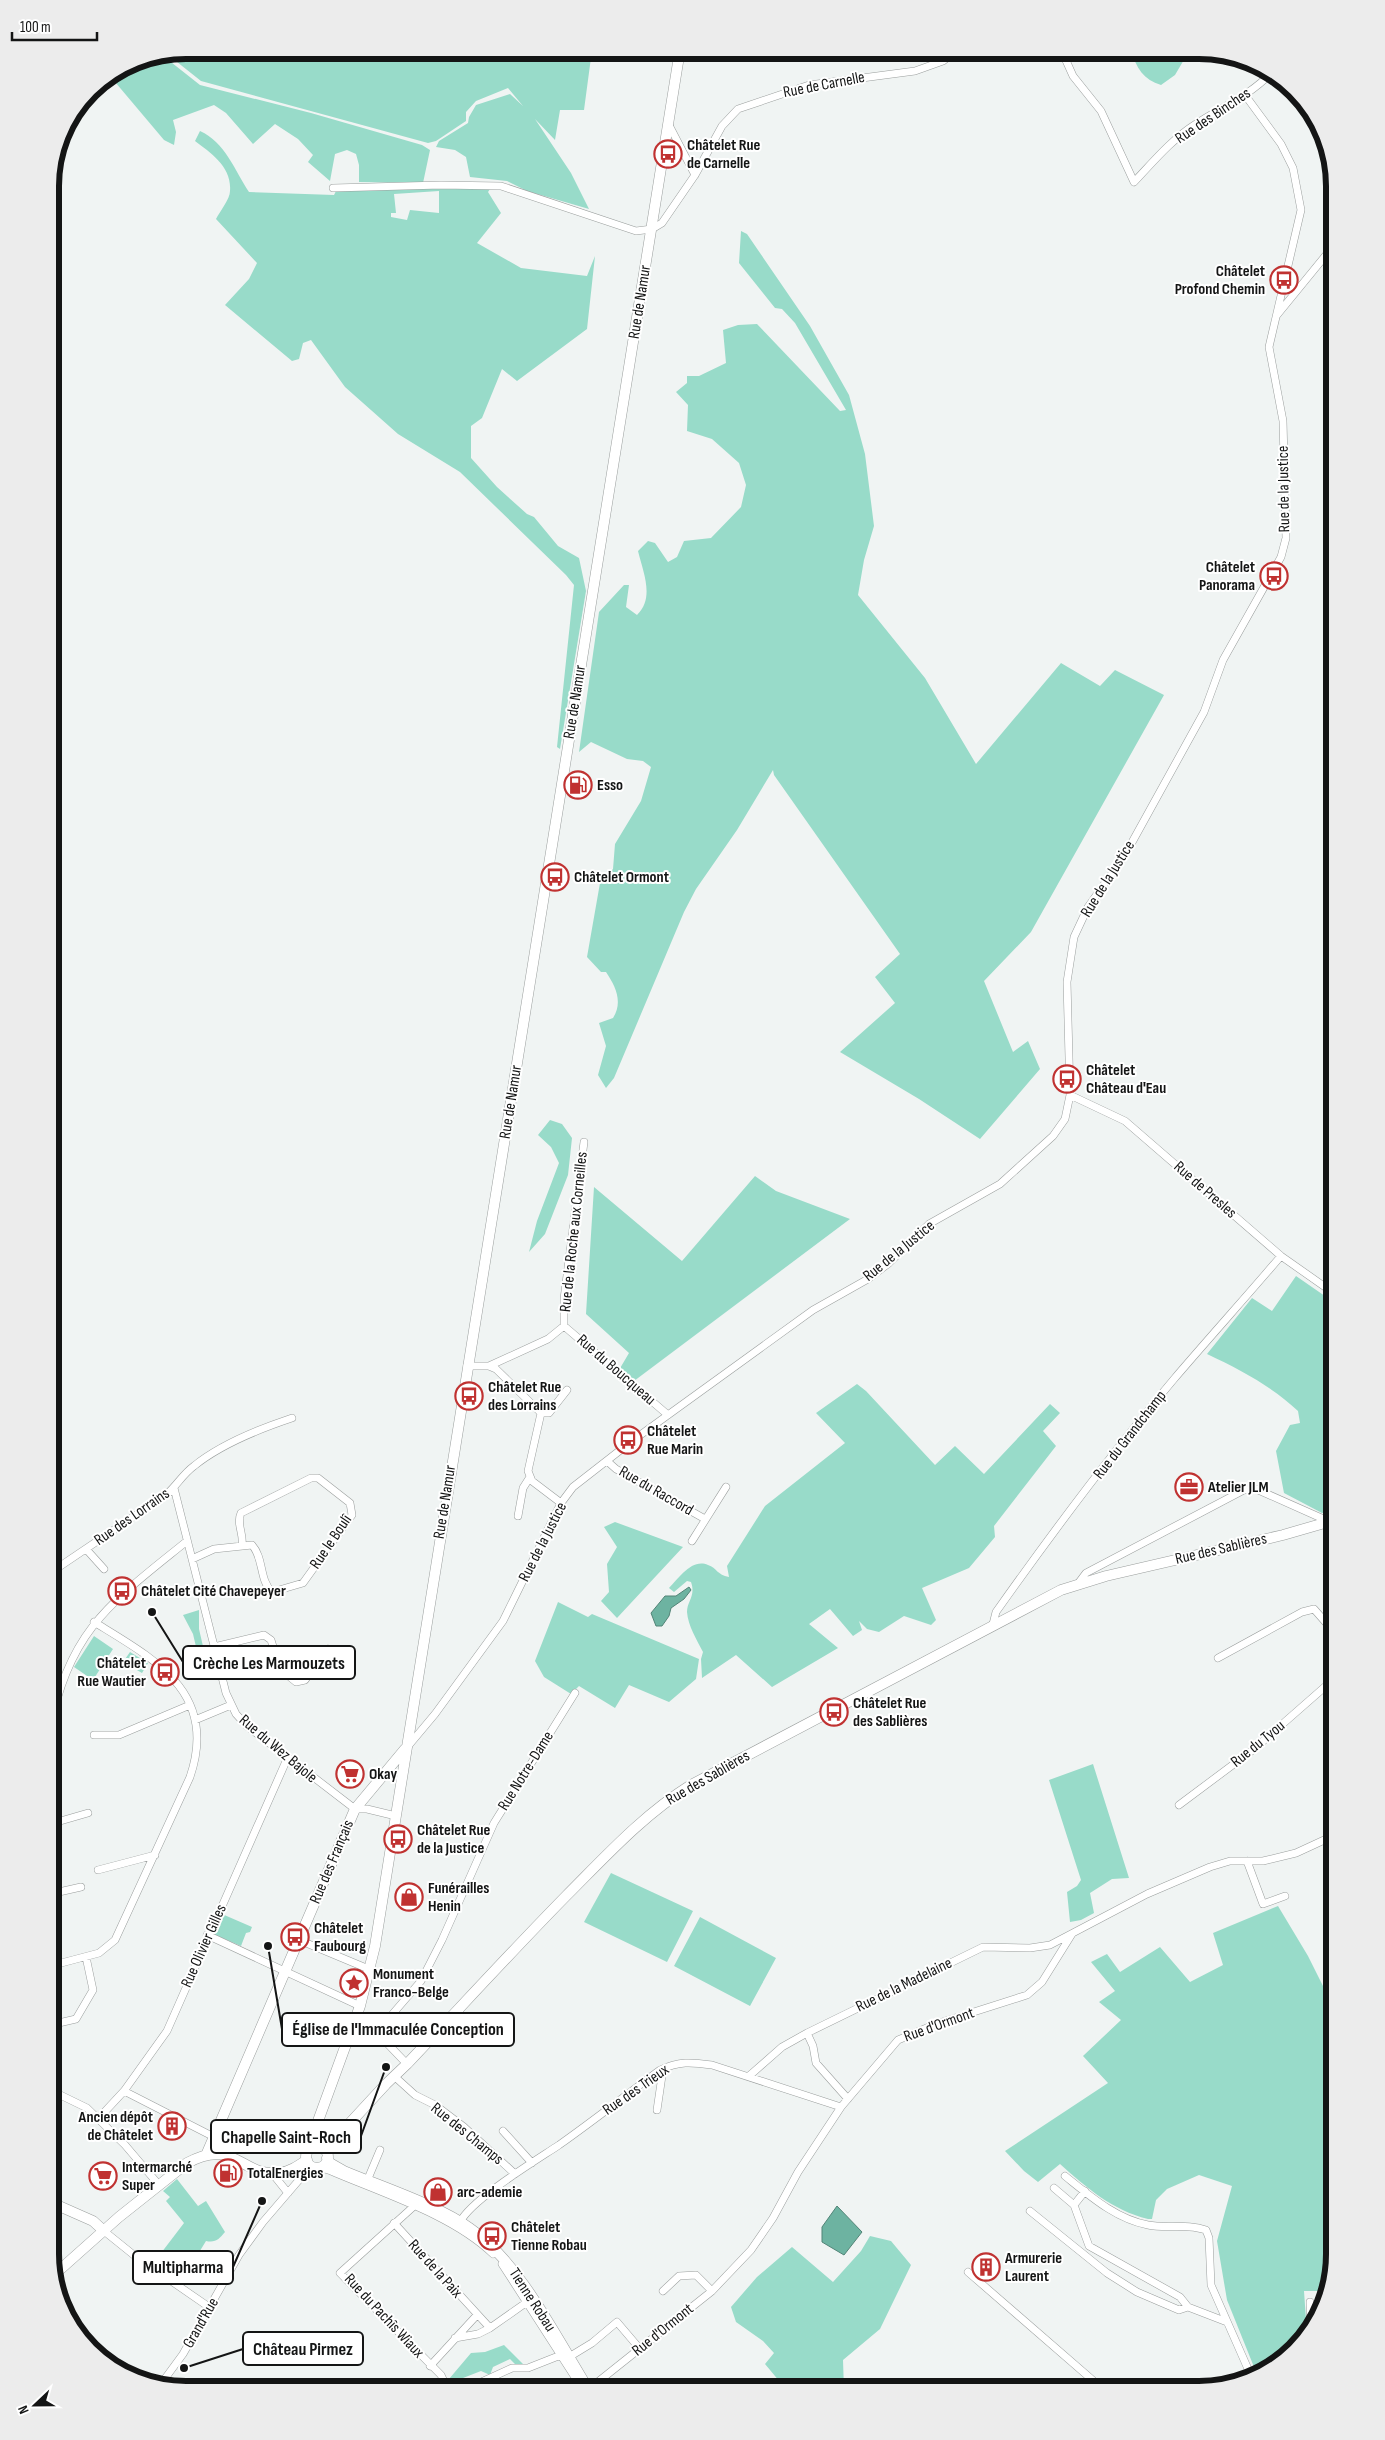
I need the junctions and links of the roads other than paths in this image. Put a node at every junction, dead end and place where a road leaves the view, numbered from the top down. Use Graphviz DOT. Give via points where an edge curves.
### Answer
graph roads {
  1 [pos="679,59"];
  2 [pos="946,59"];
  3 [pos="1065,59"];
  4 [pos="1266,77"];
  5 [pos="1245,95"];
  6 [pos="668,126"];
  7 [pos="694,175"];
  8 [pos="333,188"];
  9 [pos="652,229"];
  10 [pos="1326,255"];
  11 [pos="1274,319"];
  12 [pos="1070,1095"];
  13 [pos="584,1142"];
  14 [pos="1281,1256"];
  15 [pos="1326,1288"];
  16 [pos="564,1326"];
  17 [pos="468,1366"];
  18 [pos="490,1366"];
  19 [pos="567,1390"];
  20 [pos="540,1413"];
  21 [pos="668,1415"];
  22 [pos="292,1418"];
  23 [pos="607,1460"];
  24 [pos="530,1477"];
  25 [pos="726,1487"];
  26 [pos="174,1488"];
  27 [pos="561,1503"];
  28 [pos="1313,1514"];
  29 [pos="518,1516"];
  30 [pos="1326,1518"];
  31 [pos="706,1519"];
  32 [pos="1326,1522"];
  33 [pos="1312,1526"];
  34 [pos="187,1541"];
  35 [pos="692,1541"];
  36 [pos="242,1545"];
  37 [pos="86,1549"];
  38 [pos="1116,1557"];
  39 [pos="192,1559"];
  40 [pos="1102,1564"];
  41 [pos="59,1567"];
  42 [pos="104,1570"];
  43 [pos="1108,1575"];
  44 [pos="1077,1584"];
  45 [pos="94,1622"];
  46 [pos="1326,1623"];
  47 [pos="993,1624"];
  48 [pos="214,1646"];
  49 [pos="328,1649"];
  50 [pos="1218,1658"];
  51 [pos="1326,1686"];
  52 [pos="576,1693"];
  53 [pos="59,1695"];
  54 [pos="190,1705"];
  55 [pos="231,1705"];
  56 [pos="195,1720"];
  57 [pos="94,1735"];
  58 [pos="406,1748"];
  59 [pos="288,1759"];
  60 [pos="1179,1805"];
  61 [pos="355,1809"];
  62 [pos="88,1813"];
  63 [pos="396,1816"];
  64 [pos="59,1821"];
  65 [pos="1326,1839"];
  66 [pos="155,1855"];
  67 [pos="1247,1861"];
  68 [pos="98,1870"];
  69 [pos="81,1887"];
  70 [pos="59,1892"];
  71 [pos="1285,1896"];
  72 [pos="1072,1934"];
  73 [pos="208,1935"];
  74 [pos="299,1940"];
  75 [pos="86,1957"];
  76 [pos="59,1964"];
  77 [pos="285,1970"];
  78 [pos="370,1970"];
  79 [pos="359,2009"];
  80 [pos="59,2023"];
  81 [pos="377,2032"];
  82 [pos="806,2033"];
  83 [pos="407,2064"];
  84 [pos="663,2069"];
  85 [pos="394,2076"];
  86 [pos="750,2076"];
  87 [pos="124,2091"];
  88 [pos="59,2094"];
  89 [pos="848,2099"];
  90 [pos="841,2107"];
  91 [pos="658,2110"];
  92 [pos="98,2118"];
  93 [pos="503,2131"];
  94 [pos="214,2137"];
  95 [pos="314,2146"];
  96 [pos="380,2150"];
  97 [pos="207,2153"];
  98 [pos="326,2154"];
  99 [pos="532,2163"];
  100 [pos="312,2164"];
  101 [pos="272,2173"];
  102 [pos="515,2174"];
  103 [pos="1065,2176"];
  104 [pos="367,2181"];
  105 [pos="159,2185"];
  106 [pos="1054,2188"];
  107 [pos="1085,2191"];
  108 [pos="288,2192"];
  109 [pos="1074,2205"];
  110 [pos="59,2206"];
  111 [pos="413,2206"];
  112 [pos="1030,2212"];
  113 [pos="119,2217"];
  114 [pos="93,2221"];
  115 [pos="460,2222"];
  116 [pos="394,2223"];
  117 [pos="106,2233"];
  118 [pos="60,2269"];
  119 [pos="968,2272"];
  120 [pos="663,2291"];
  121 [pos="712,2291"];
  122 [pos="527,2302"];
  123 [pos="1310,2302"];
  124 [pos="209,2307"];
  125 [pos="1188,2307"];
  126 [pos="477,2315"];
  127 [pos="1310,2315"];
  128 [pos="1227,2322"];
  129 [pos="490,2328"];
  130 [pos="455,2338"];
  131 [pos="640,2349"];
  132 [pos="565,2356"];
  133 [pos="430,2366"];
  134 [pos="1249,2371"];
  135 [pos="164,2379"];
  136 [pos="444,2381"];
  137 [pos="484,2381"];
  138 [pos="578,2381"];
  139 [pos="583,2381"];
  140 [pos="600,2381"];
  141 [pos="1094,2381"];
  1 -- 6 [label="main road, Rue de Namur"];
  2 -- 7 [label="street, Rue de Carnelle" via="915,71 809,85 738,109 722,126"];
  3 -- 5 [label="street, Rue des Binches" via="1073,76 1101,111 1134,182 1170,144 1194,125"];
  4 -- 5 [label="street, Rue des Binches"];
  5 -- 11 [label="street, Rue de la Justice" via="1281,144 1293,168 1299,192 1301,210"];
  6 -- 7 [label="street"];
  6 -- 9 [label="main road, Rue de Namur"];
  7 -- 9 [label="street, Rue de Carnelle" via="662,223"];
  8 -- 9 [label="street" via="501,186 636,232"];
  9 -- 17 [label="main road, Rue de Namur"];
  10 -- 11 [label="street"];
  11 -- 12 [label="street, Rue de la Justice" via="1269,347 1283,421 1286,538 1281,557 1223,660 1204,712 1125,855 1088,907 1074,937 1067,982"];
  12 -- 14 [label="street, Rue de Presles" via="1125,1121"];
  12 -- 21 [label="street, Rue de la Justice" via="1065,1119 1053,1136 1000,1184 929,1224 868,1279 813,1310"];
  13 -- 16 [label="street, Rue de la Roche aux Corneilles" via="564,1299"];
  14 -- 15 [label="street, Rue de Presles"];
  14 -- 47 [label="street, Rue du Grandchamp" via="1173,1380 1048,1539 996,1612"];
  16 -- 18 [label="street, Rue de la Roche aux Corneilles" via="548,1339"];
  16 -- 21 [label="street, Rue du Boucqueau"];
  17 -- 18 [label="street"];
  17 -- 58 [label="main road, Rue de Namur"];
  18 -- 20 [label="street"];
  19 -- 20 [label="street" via="549,1413"];
  20 -- 24 [label="street" via="528,1471"];
  21 -- 23 [label="street, Rue de la Justice"];
  22 -- 26 [label="street, Rue des Lorrains" via="258,1431 200,1461"];
  23 -- 27 [label="street, Rue de la Justice" via="573,1487"];
  23 -- 31 [label="street, Rue du Raccord" via="616,1469"];
  24 -- 27 [label="street" via="532,1482"];
  24 -- 29 [label="street" via="523,1488"];
  25 -- 31 [label="street"];
  26 -- 34 [label="street, Rue du Wez Bajole"];
  26 -- 37 [label="street, Rue des Lorrains"];
  27 -- 58 [label="street, Rue de la Justice" via="503,1621"];
  28 -- 30 [label="street, Rue des Sablières"];
  28 -- 33 [label="street"];
  28 -- 38 [label="street, Rue des Sablières" via="1256,1489 1244,1490"];
  31 -- 35 [label="street"];
  32 -- 33 [label="main road, Rue des Sablières"];
  33 -- 43 [label="main road, Rue des Sablières"];
  34 -- 39 [label="street, Rue du Wez Bajole"];
  34 -- 45 [label="street"];
  36 -- 36 [label="street, Rue le Boulî" via="252,1545 257,1551 266,1587 272,1592 296,1587 303,1583 352,1515 352,1508 318,1478 311,1478 241,1513"];
  36 -- 39 [label="street" via="214,1549"];
  37 -- 41 [label="street, Rue des Lorrains"];
  37 -- 42 [label="street"];
  38 -- 40 [label="street, Rue des Sablières"];
  38 -- 43 [label="street"];
  39 -- 48 [label="street, Rue du Wez Bajole"];
  40 -- 43 [label="street"];
  40 -- 44 [label="street, Rue des Sablières" via="1086,1573"];
  43 -- 44 [label="main road, Rue des Sablières"];
  44 -- 47 [label="main road, Rue des Sablières"];
  45 -- 53 [label="street" via="76,1648"];
  45 -- 54 [label="street" via="164,1667 179,1684"];
  46 -- 50 [label="street" via="1314,1609 1302,1612"];
  47 -- 83 [label="main road, Rue des Sablières" via="666,1800 609,1852"];
  48 -- 49 [label="street" via="264,1635 271,1640 280,1669 296,1682 305,1680"];
  48 -- 55 [label="street, Rue du Wez Bajole"];
  51 -- 60 [label="street, Rue du Tyou" via="1254,1749"];
  52 -- 81 [label="street, Rue Notre-Dame" via="494,1823 421,1981"];
  54 -- 56 [label="street"];
  54 -- 57 [label="street" via="119,1734"];
  55 -- 56 [label="street"];
  55 -- 59 [label="street, Rue du Wez Bajole" via="246,1726"];
  56 -- 66 [label="street" via="193,1767"];
  58 -- 61 [label="main road, Rue des Français"];
  58 -- 63 [label="main road, Rue de Namur"];
  59 -- 61 [label="street, Rue du Wez Bajole"];
  59 -- 73 [label="street, Rue Olivier Gilles"];
  61 -- 63 [label="street, Rue du Wez Bajole"];
  61 -- 74 [label="main road, Rue des Français"];
  62 -- 64 [label="street"];
  63 -- 78 [label="main road, Rue de Namur"];
  65 -- 67 [label="street, Rue d'Ormont" via="1296,1853 1263,1861"];
  66 -- 68 [label="street"];
  66 -- 75 [label="street" via="119,1934 107,1949"];
  67 -- 71 [label="street" via="1263,1904"];
  67 -- 72 [label="street, Rue d'Ormont" via="1230,1861 1194,1873"];
  69 -- 70 [label="street"];
  72 -- 82 [label="street, Rue de la Madelaine" via="1050,1945 1030,1948 983,1947"];
  72 -- 89 [label="street, Rue d'Ormont" via="1042,1982 1027,1995 936,2024 898,2040"];
  73 -- 77 [label="street"];
  73 -- 87 [label="street, Rue Olivier Gilles" via="166,2030"];
  74 -- 77 [label="main road, Rue des Français"];
  74 -- 78 [label="street"];
  75 -- 76 [label="street"];
  75 -- 80 [label="street" via="93,1990 76,2018"];
  77 -- 79 [label="street"];
  77 -- 94 [label="main road, Rue des Français"];
  78 -- 79 [label="main road, Rue de Namur"];
  79 -- 81 [label="street"];
  79 -- 95 [label="main road, Rue de Namur" via="314,2132"];
  81 -- 83 [label="street"];
  82 -- 86 [label="street, Rue de la Madelaine" via="782,2047"];
  82 -- 89 [label="street" via="813,2046 816,2063"];
  83 -- 85 [label="main road, Rue des Sablières"];
  84 -- 86 [label="street, Rue des Trieux" via="675,2063 694,2062"];
  84 -- 91 [label="street"];
  84 -- 99 [label="street, Rue des Trieux"];
  85 -- 98 [label="main road, Rue des Sablières"];
  85 -- 102 [label="street, Rue des Champs" via="415,2095 435,2105 464,2127"];
  86 -- 90 [label="street, Rue des Trieux"];
  87 -- 92 [label="street, Rue Olivier Gilles"];
  87 -- 94 [label="street"];
  88 -- 92 [label="street" via="87,2108"];
  89 -- 90 [label="street, Rue d'Ormont"];
  90 -- 121 [label="street, Rue d'Ormont" via="757,2242"];
  92 -- 105 [label="street"];
  93 -- 99 [label="street"];
  94 -- 97 [label="main road, Rue des Français"];
  95 -- 98 [label="main road" via="321,2147"];
  95 -- 100 [label="main road" via="307,2153"];
  96 -- 104 [label="street"];
  97 -- 101 [label="main road" via="227,2155"];
  97 -- 105 [label="main road" via="187,2163"];
  98 -- 100 [label="main road" via="324,2164"];
  98 -- 104 [label="main road, Tienne Robau" via="334,2165"];
  99 -- 102 [label="street, Rue des Trieux"];
  100 -- 101 [label="main road"];
  100 -- 108 [label="street, Grand'Rue"];
  100 -- 111 [label="street, Tienne Robau"];
  101 -- 108 [label="street"];
  102 -- 115 [label="street, Rue des Trieux" via="465,2212"];
  103 -- 107 [label="street"];
  104 -- 115 [label="main road, Tienne Robau"];
  105 -- 113 [label="main road"];
  106 -- 109 [label="street"];
  107 -- 109 [label="street"];
  107 -- 128 [label="street" via="1130,2220 1149,2226 1196,2226 1206,2230 1211,2285"];
  108 -- 124 [label="street, Grand'Rue" via="239,2254"];
  109 -- 125 [label="street" via="1089,2246 1180,2298"];
  110 -- 114 [label="main road"];
  111 -- 116 [label="street, Rue du Pachîs Wiaux"];
  111 -- 122 [label="street, Tienne Robau" via="457,2226 476,2239 500,2262"];
  112 -- 125 [label="street" via="1078,2252 1137,2292 1179,2310"];
  113 -- 114 [label="main road"];
  113 -- 117 [label="main road"];
  114 -- 117 [label="main road"];
  115 -- 132 [label="main road, Tienne Robau" via="486,2240 508,2263"];
  116 -- 126 [label="street, Rue de la Paix"];
  116 -- 133 [label="street, Rue du Pachîs Wiaux" via="340,2273"];
  117 -- 118 [label="main road"];
  117 -- 124 [label="street"];
  119 -- 141 [label="street"];
  120 -- 121 [label="street" via="679,2276 696,2275"];
  121 -- 131 [label="street, Rue d'Ormont"];
  122 -- 129 [label="street"];
  122 -- 132 [label="street, Tienne Robau"];
  123 -- 127 [label="street"];
  124 -- 135 [label="street, Grand'Rue" via="183,2354"];
  125 -- 128 [label="street"];
  126 -- 129 [label="street, Rue de la Paix"];
  126 -- 130 [label="street"];
  128 -- 134 [label="street"];
  129 -- 130 [label="street"];
  130 -- 133 [label="street"];
  131 -- 132 [label="street" via="617,2322 592,2343"];
  131 -- 140 [label="street, Rue d'Ormont"];
  132 -- 137 [label="street" via="528,2368 512,2368"];
  132 -- 138 [label="street, Tienne Robau"];
  132 -- 139 [label="main road, Tienne Robau"];
  133 -- 136 [label="street, Rue du Pachîs Wiaux"];
}
